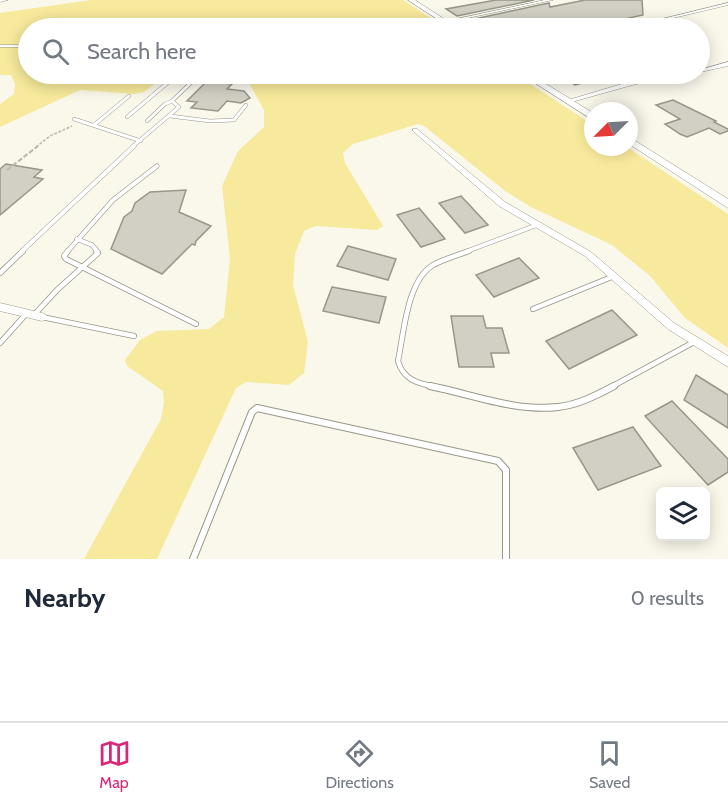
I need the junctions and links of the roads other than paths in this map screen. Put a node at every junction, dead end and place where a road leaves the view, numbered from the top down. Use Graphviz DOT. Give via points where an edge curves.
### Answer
graph roads {
  1 [pos="6,0"];
  2 [pos="411,0"];
  3 [pos="551,0"];
  4 [pos="0,1"];
  5 [pos="727,2"];
  6 [pos="439,18"];
  7 [pos="459,18"];
  8 [pos="665,18"];
  9 [pos="0,46"];
  10 [pos="18,46"];
  11 [pos="728,63"];
  12 [pos="710,68"];
  13 [pos="166,84"];
  14 [pos="190,84"];
  15 [pos="541,84"];
  16 [pos="627,84"];
  17 [pos="129,96"];
  18 [pos="172,101"];
  19 [pos="568,101"];
  20 [pos="246,105"];
  21 [pos="584,111"];
  22 [pos="170,116"];
  23 [pos="127,117"];
  24 [pos="75,119"];
  25 [pos="147,121"];
  26 [pos="94,125"];
  27 [pos="416,130"];
  28 [pos="141,141"];
  29 [pos="638,146"];
  30 [pos="157,166"];
  31 [pos="728,204"];
  32 [pos="537,225"];
  33 [pos="77,239"];
  34 [pos="81,267"];
  35 [pos="0,273"];
  36 [pos="614,276"];
  37 [pos="0,307"];
  38 [pos="533,309"];
  39 [pos="35,315"];
  40 [pos="196,324"];
  41 [pos="134,336"];
  42 [pos="694,341"];
  43 [pos="0,344"];
  44 [pos="728,362"];
  45 [pos="193,559"];
  46 [pos="506,559"];
  1 -- 4 [label="street"];
  2 -- 6 [label="main road"];
  3 -- 7 [label="street"];
  5 -- 8 [label="street"];
  9 -- 10 [label="lane"];
  11 -- 12 [label="street"];
  13 -- 23 [label="lane"];
  14 -- 18 [label="lane"];
  15 -- 19 [label="main road"];
  16 -- 19 [label="street"];
  17 -- 26 [label="lane"];
  18 -- 22 [label="lane" via="179,107"];
  18 -- 25 [label="lane"];
  19 -- 21 [label="main road"];
  20 -- 22 [label="lane" via="234,120"];
  22 -- 28 [label="lane"];
  24 -- 26 [label="lane"];
  26 -- 28 [label="lane"];
  27 -- 32 [label="street" via="502,204"];
  28 -- 35 [label="lane"];
  29 -- 31 [label="main road"];
  30 -- 33 [label="lane" via="113,200"];
  32 -- 36 [label="street" via="588,254"];
  32 -- 42 [label="lane" via="423,272 413,291 398,361 403,375 418,383 512,404 559,407 586,399"];
  33 -- 34 [label="lane" via="64,256"];
  33 -- 34 [label="lane" via="92,245 98,253"];
  34 -- 39 [label="lane"];
  34 -- 40 [label="lane"];
  36 -- 38 [label="lane"];
  36 -- 42 [label="street"];
  37 -- 39 [label="street"];
  39 -- 41 [label="lane"];
  39 -- 43 [label="lane"];
  42 -- 44 [label="street"];
  45 -- 46 [label="lane" via="252,412 257,408 498,461 506,470"];
}
